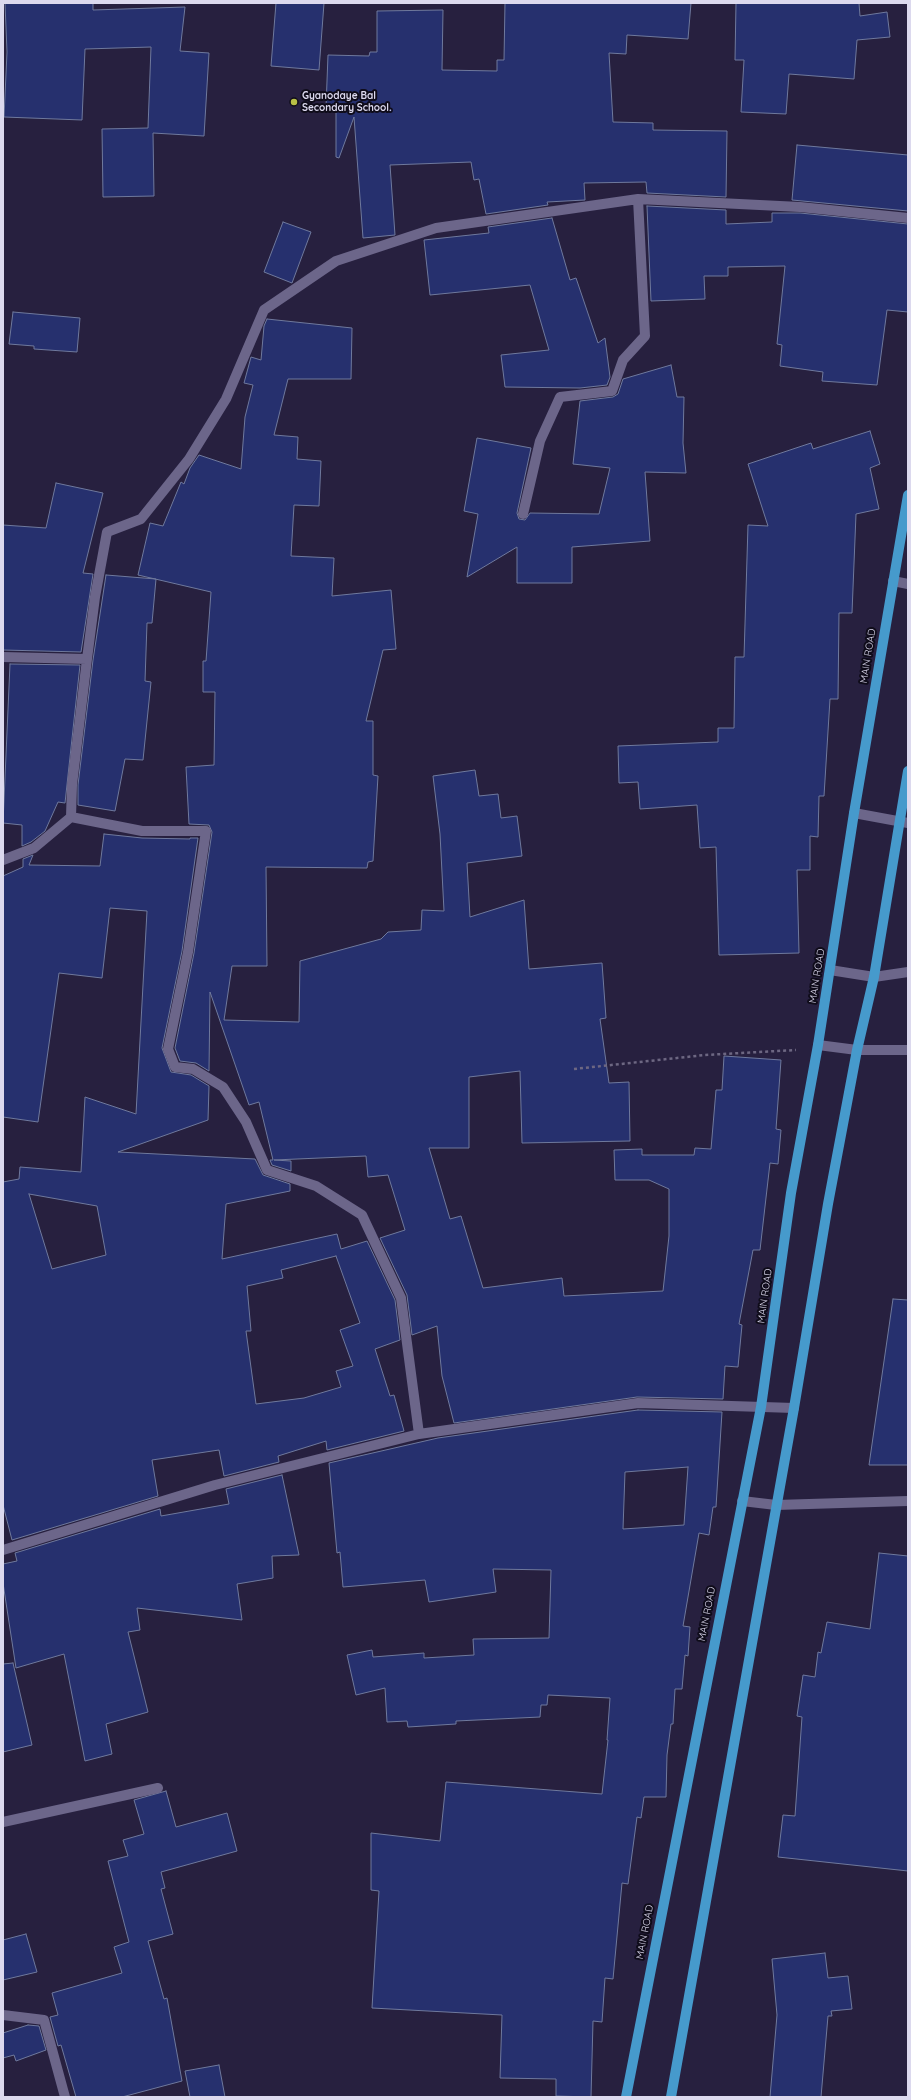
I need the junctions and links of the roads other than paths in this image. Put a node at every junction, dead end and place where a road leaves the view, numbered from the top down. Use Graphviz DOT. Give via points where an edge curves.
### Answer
graph roads {
  1 [pos="638,199"];
  2 [pos="908,218"];
  3 [pos="908,495"];
  4 [pos="523,514"];
  5 [pos="892,581"];
  6 [pos="908,584"];
  7 [pos="3,656"];
  8 [pos="87,659"];
  9 [pos="908,771"];
  10 [pos="854,813"];
  11 [pos="70,818"];
  12 [pos="903,822"];
  13 [pos="3,860"];
  14 [pos="830,970"];
  15 [pos="908,972"];
  16 [pos="874,977"];
  17 [pos="818,1045"];
  18 [pos="857,1050"];
  19 [pos="908,1050"];
  20 [pos="762,1407"];
  21 [pos="794,1408"];
  22 [pos="419,1434"];
  23 [pos="742,1501"];
  24 [pos="908,1501"];
  25 [pos="776,1505"];
  26 [pos="3,1550"];
  27 [pos="158,1788"];
  28 [pos="3,1822"];
  29 [pos="3,2015"];
  30 [pos="65,2097"];
  31 [pos="626,2097"];
  32 [pos="671,2097"];
  1 -- 2 [label="street" via="800,207"];
  1 -- 4 [label="street" via="645,336 623,360 612,391 560,396 540,441"];
  1 -- 8 [label="street" via="436,228 336,261 264,310 226,400 189,459 141,519 108,532 95,597"];
  3 -- 5 [label="main road, MAIN ROAD"];
  5 -- 6 [label="street"];
  5 -- 10 [label="main road, MAIN ROAD"];
  7 -- 8 [label="street"];
  8 -- 11 [label="street"];
  9 -- 12 [label="main road"];
  10 -- 12 [label="street"];
  10 -- 14 [label="main road, MAIN ROAD"];
  11 -- 13 [label="street" via="34,848"];
  11 -- 22 [label="street" via="142,831 206,831 188,952 168,1049 175,1067 193,1070 223,1087 246,1122 267,1170 316,1186 362,1215 401,1298"];
  12 -- 16 [label="main road"];
  14 -- 16 [label="street"];
  14 -- 17 [label="main road, MAIN ROAD"];
  15 -- 16 [label="street"];
  16 -- 18 [label="main road"];
  17 -- 18 [label="street"];
  17 -- 20 [label="main road, MAIN ROAD" via="791,1193"];
  18 -- 19 [label="street"];
  18 -- 21 [label="main road"];
  20 -- 21 [label="street"];
  20 -- 22 [label="street" via="638,1403"];
  20 -- 23 [label="main road, MAIN ROAD"];
  21 -- 25 [label="main road"];
  22 -- 26 [label="street" via="215,1484"];
  23 -- 25 [label="street"];
  23 -- 31 [label="main road, MAIN ROAD"];
  24 -- 25 [label="street"];
  25 -- 32 [label="main road"];
  27 -- 28 [label="street"];
  29 -- 30 [label="street" via="44,2020"];
}
